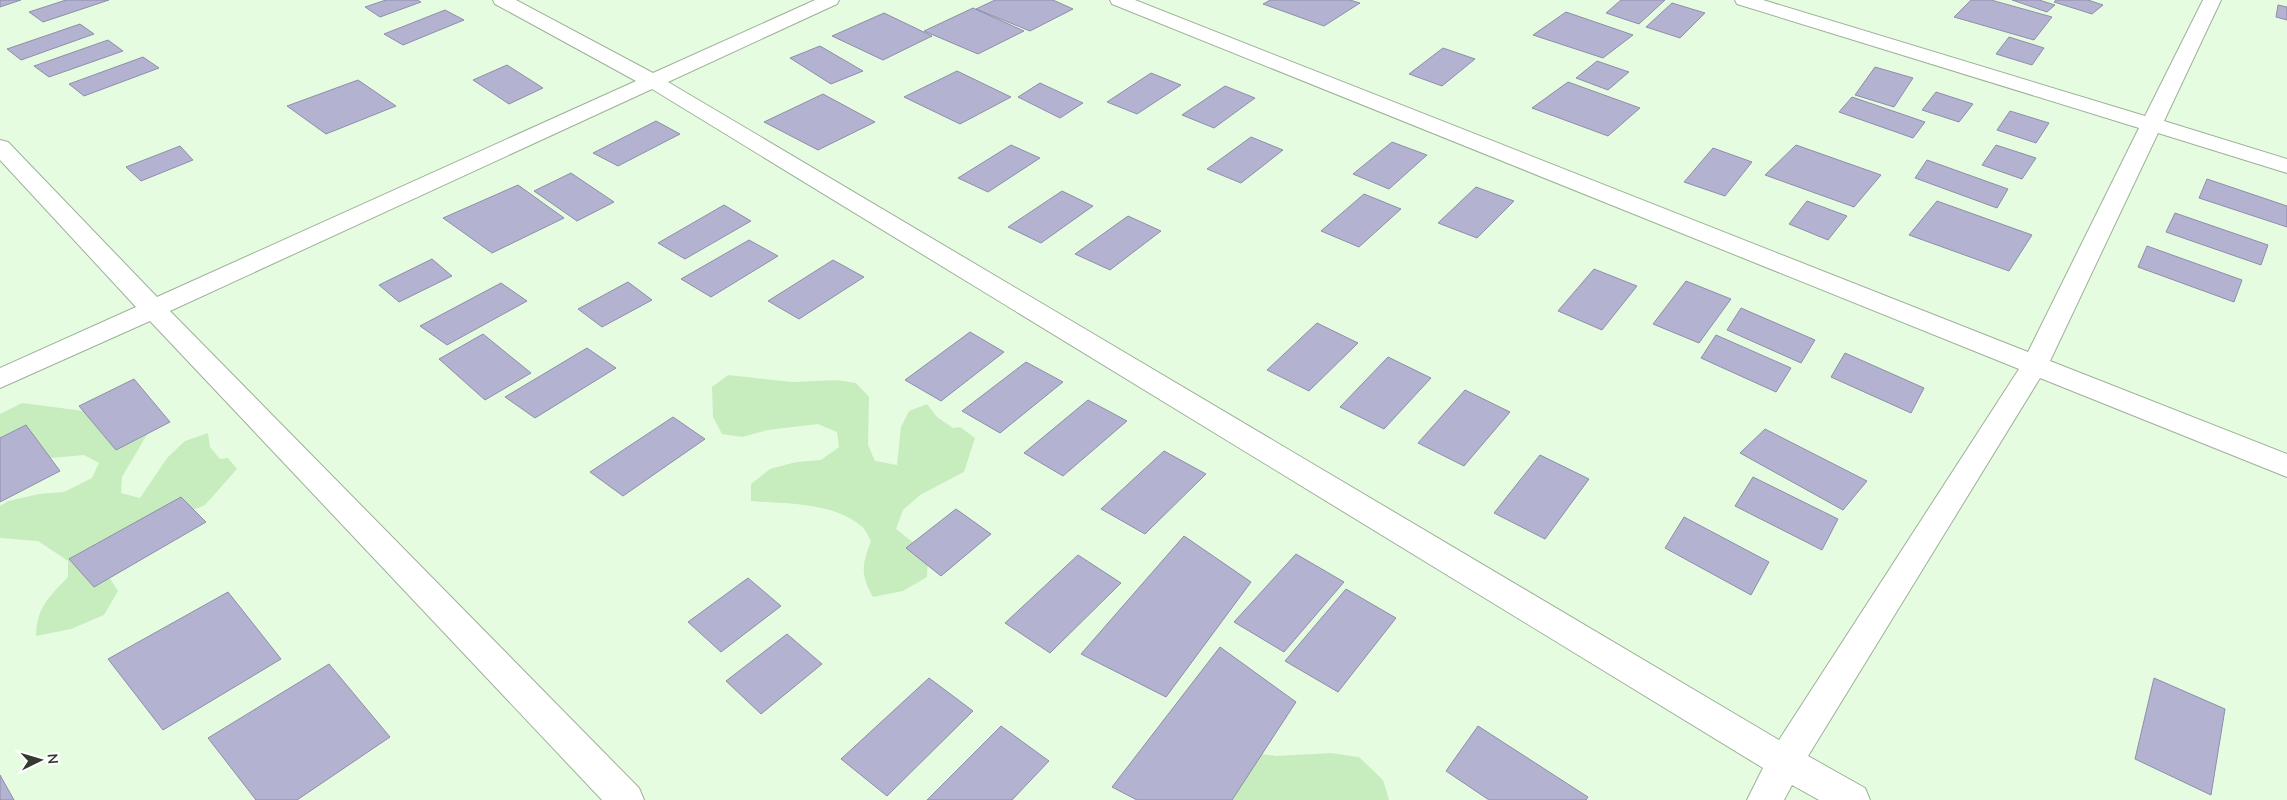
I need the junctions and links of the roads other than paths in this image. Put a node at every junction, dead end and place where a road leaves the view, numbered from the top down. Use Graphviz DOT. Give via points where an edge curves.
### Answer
graph roads {
  1 [pos="502,0"];
  2 [pos="830,0"];
  3 [pos="1119,0"];
  4 [pos="1744,0"];
  5 [pos="2212,0"];
  6 [pos="654,82"];
  7 [pos="2152,124"];
  8 [pos="0,147"];
  9 [pos="2287,166"];
  10 [pos="154,310"];
  11 [pos="2035,365"];
  12 [pos="0,380"];
  13 [pos="2287,466"];
  14 [pos="1785,762"];
  15 [pos="626,800"];
  16 [pos="1765,800"];
  17 [pos="1852,800"];
  1 -- 6 [label="street"];
  2 -- 6 [label="street"];
  3 -- 11 [label="street"];
  4 -- 7 [label="street"];
  5 -- 7 [label="street"];
  6 -- 10 [label="street"];
  6 -- 14 [label="street"];
  7 -- 9 [label="street"];
  7 -- 11 [label="street"];
  8 -- 10 [label="street"];
  10 -- 12 [label="street"];
  10 -- 15 [label="street"];
  11 -- 13 [label="street"];
  11 -- 14 [label="street"];
  14 -- 16 [label="street"];
  14 -- 17 [label="street"];
}
